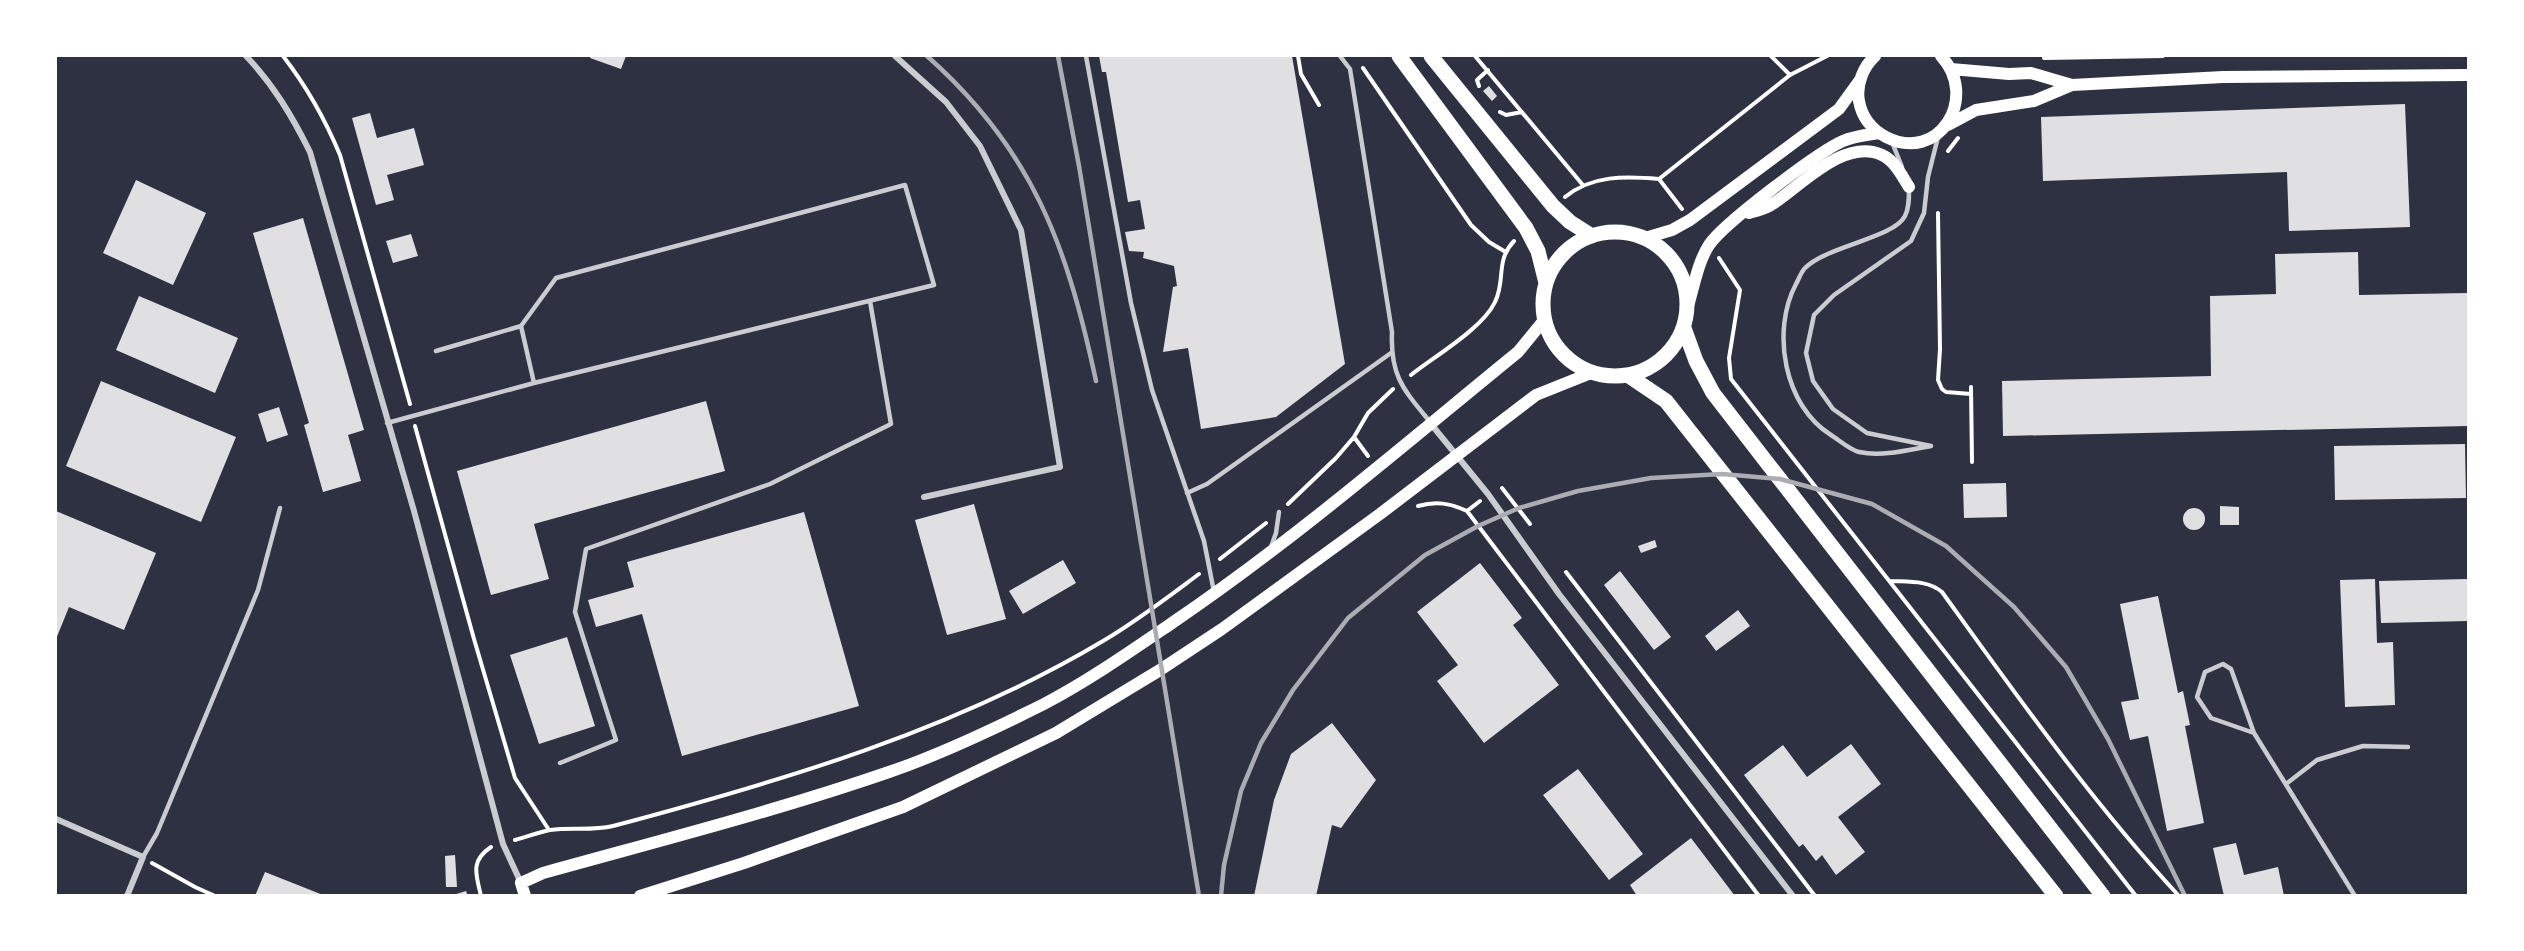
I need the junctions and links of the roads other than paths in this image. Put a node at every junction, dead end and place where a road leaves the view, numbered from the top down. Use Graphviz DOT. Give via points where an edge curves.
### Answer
graph roads {
  1 [pos="246,56"];
  2 [pos="895,56"];
  3 [pos="1086,56"];
  4 [pos="1340,56"];
  5 [pos="1399,56"];
  6 [pos="1431,56"];
  7 [pos="1875,56"];
  8 [pos="1946,60"];
  9 [pos="2469,75"];
  10 [pos="1860,80"];
  11 [pos="2072,85"];
  12 [pos="1942,129"];
  13 [pos="1878,133"];
  14 [pos="1891,140"];
  15 [pos="1909,187"];
  16 [pos="1739,216"];
  17 [pos="1592,236"];
  18 [pos="1644,238"];
  19 [pos="1546,283"];
  20 [pos="870,301"];
  21 [pos="1688,306"];
  22 [pos="1545,319"];
  23 [pos="521,326"];
  24 [pos="1684,328"];
  25 [pos="436,351"];
  26 [pos="1391,353"];
  27 [pos="1592,373"];
  28 [pos="1629,376"];
  29 [pos="534,383"];
  30 [pos="387,423"];
  31 [pos="1431,423"];
  32 [pos="1456,456"];
  33 [pos="1187,493"];
  34 [pos="924,497"];
  35 [pos="280,508"];
  36 [pos="1279,512"];
  37 [pos="1269,553"];
  38 [pos="1215,594"];
  39 [pos="2254,733"];
  40 [pos="2408,747"];
  41 [pos="560,763"];
  42 [pos="2286,784"];
  43 [pos="56,819"];
  44 [pos="143,857"];
  45 [pos="521,883"];
  46 [pos="127,896"];
  47 [pos="525,896"];
  48 [pos="640,896"];
  49 [pos="1793,896"];
  50 [pos="2056,896"];
  51 [pos="2103,896"];
  52 [pos="2355,896"];
  1 -- 30 [label="street" via="274,89 310,152"];
  2 -- 34 [label="street" via="946,102 980,146 1021,230 1060,467"];
  3 -- 33 [label="lane" via="1131,303 1152,390"];
  4 -- 26 [label="lane" via="1350,69 1392,332"];
  5 -- 19 [label="main road" via="1526,228 1538,251"];
  6 -- 17 [label="main road" via="1553,206"];
  7 -- 10 [label="main road"];
  8 -- 11 [label="main road" via="2009,74 2031,73"];
  8 -- 12 [label="main road" via="1957,84 1957,99 1953,114"];
  9 -- 11 [label="main road" via="2235,77"];
  10 -- 13 [label="main road" via="1858,97 1862,113"];
  10 -- 18 [label="main road" via="1839,109 1690,220"];
  11 -- 12 [label="main road" via="2034,101 1976,110"];
  12 -- 14 [label="main road" via="1919,142"];
  12 -- 15 [label="lane" via="1928,177 1924,213 1911,240 1834,295 1814,315 1806,353 1813,381 1833,409 1867,433 1931,446 1895,453 1857,452 1826,432 1806,410 1789,379 1782,344 1788,298 1804,269 1837,249 1888,231 1904,218"];
  13 -- 14 [label="main road"];
  13 -- 16 [label="main road" via="1841,142"];
  14 -- 15 [label="lane"];
  15 -- 16 [label="main road" via="1895,165 1882,155 1851,153 1826,164 1769,206"];
  16 -- 21 [label="main road" via="1710,245"];
  17 -- 18 [label="main road" via="1613,232"];
  17 -- 19 [label="main road" via="1563,254"];
  18 -- 21 [label="main road" via="1662,249 1675,265 1684,283"];
  19 -- 22 [label="main road"];
  20 -- 23 [label="lane" via="934,285 905,185 556,278"];
  20 -- 29 [label="lane"];
  20 -- 41 [label="lane" via="891,424 770,484 586,549 575,612 616,740"];
  21 -- 24 [label="main road"];
  22 -- 27 [label="main road" via="1561,352"];
  22 -- 31 [label="main road" via="1518,352"];
  23 -- 25 [label="lane"];
  23 -- 29 [label="lane"];
  24 -- 28 [label="main road" via="1657,364"];
  24 -- 51 [label="main road" via="1713,393"];
  26 -- 31 [label="lane" via="1399,384"];
  26 -- 33 [label="lane" via="1207,484"];
  27 -- 28 [label="main road"];
  27 -- 32 [label="main road" via="1536,395"];
  28 -- 50 [label="main road" via="1666,401"];
  29 -- 30 [label="lane"];
  30 -- 45 [label="street" via="503,844"];
  31 -- 32 [label="street"];
  31 -- 37 [label="main road"];
  32 -- 48 [label="main road" via="1222,629 1056,733 903,807"];
  32 -- 49 [label="street"];
  33 -- 38 [label="lane" via="1204,541"];
  35 -- 44 [label="lane" via="258,591 157,833"];
  36 -- 37 [label="lane"];
  37 -- 38 [label="main road"];
  38 -- 45 [label="main road" via="1046,702 960,744 890,772 543,873"];
  39 -- 39 [label="lane" via="2231,669 2223,664 2205,672 2197,697 2211,718"];
  39 -- 42 [label="lane"];
  40 -- 42 [label="lane" via="2363,746 2317,760"];
  42 -- 52 [label="lane"];
  43 -- 44 [label="street"];
  44 -- 46 [label="street"];
  45 -- 47 [label="main road"];
}
